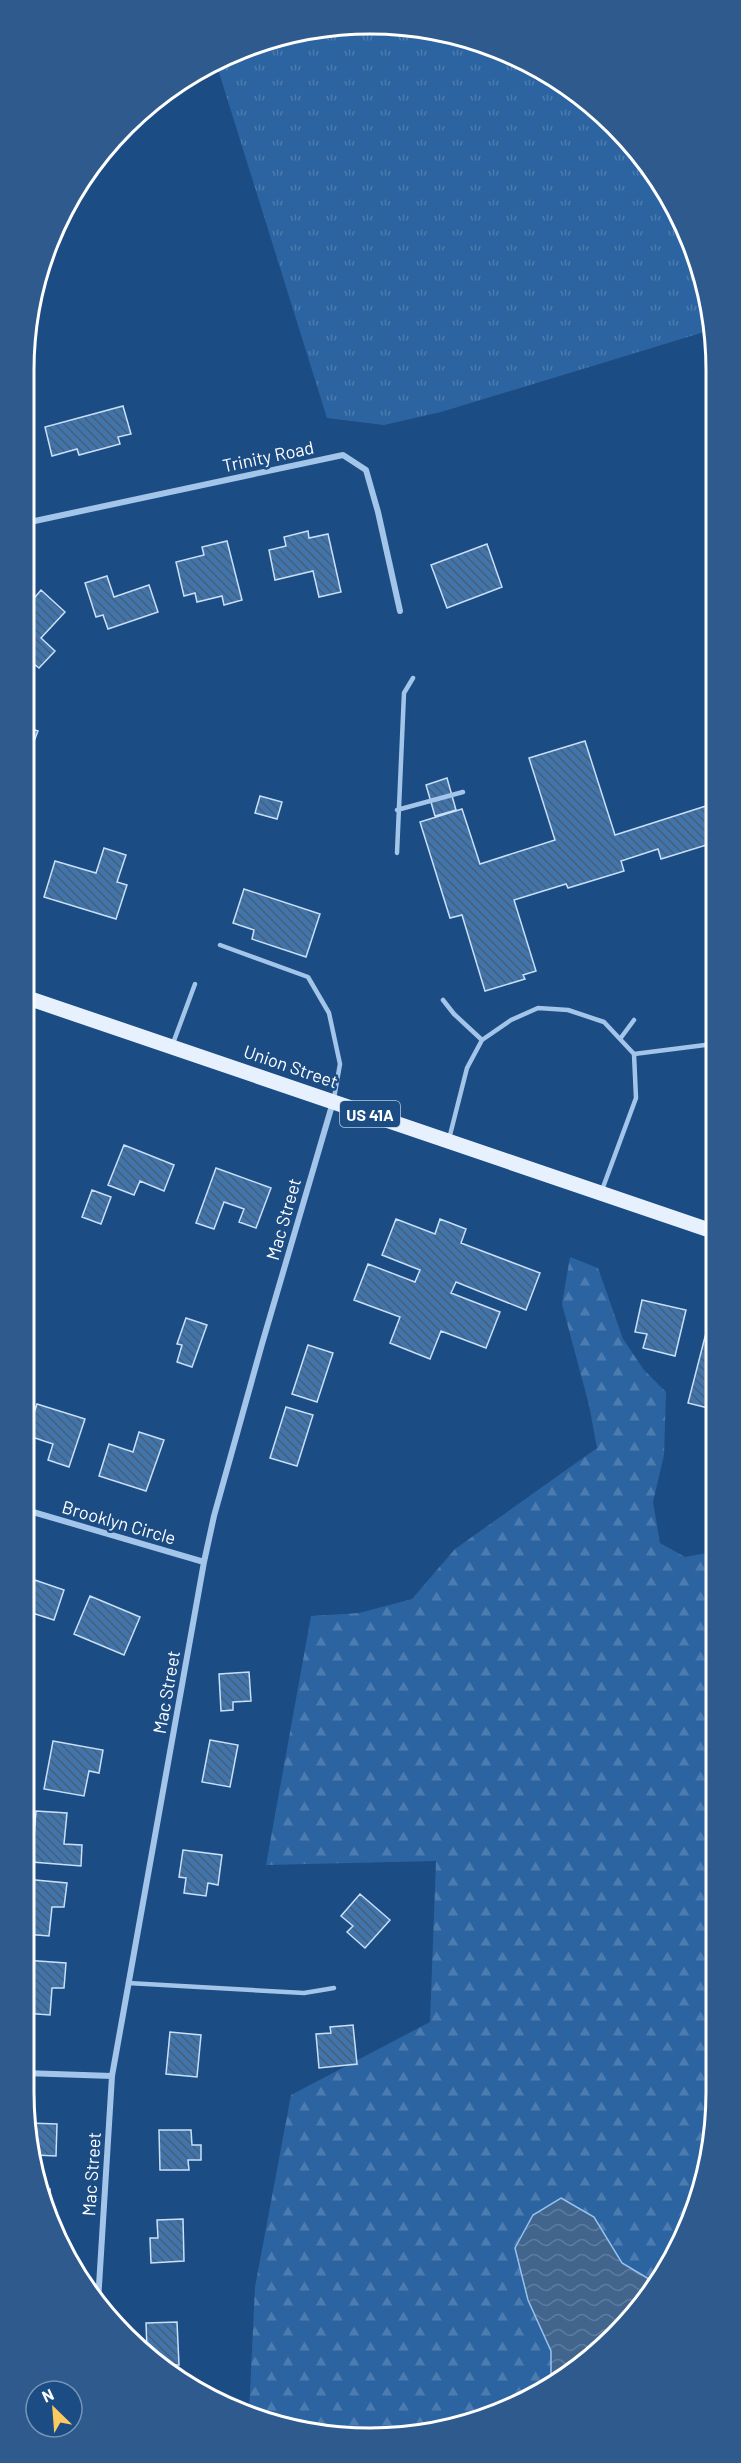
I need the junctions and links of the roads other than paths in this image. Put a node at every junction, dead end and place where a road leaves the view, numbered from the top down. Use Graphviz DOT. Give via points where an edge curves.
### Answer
graph roads {
  1 [pos="34,521"];
  2 [pos="400,611"];
  3 [pos="413,678"];
  4 [pos="463,792"];
  5 [pos="397,810"];
  6 [pos="397,853"];
  7 [pos="220,945"];
  8 [pos="195,984"];
  9 [pos="34,1000"];
  10 [pos="443,1000"];
  11 [pos="634,1020"];
  12 [pos="620,1039"];
  13 [pos="482,1040"];
  14 [pos="706,1045"];
  15 [pos="172,1046"];
  16 [pos="634,1054"];
  17 [pos="333,1101"];
  18 [pos="448,1140"];
  19 [pos="601,1193"];
  20 [pos="706,1229"];
  21 [pos="34,1512"];
  22 [pos="204,1562"];
  23 [pos="129,1983"];
  24 [pos="334,1988"];
  25 [pos="34,2073"];
  26 [pos="112,2076"];
  27 [pos="99,2290"];
  1 -- 2 [label="street, Trinity Road" via="344,455 366,470"];
  3 -- 5 [label="lane" via="404,693"];
  4 -- 5 [label="lane"];
  5 -- 6 [label="lane"];
  7 -- 17 [label="lane" via="308,976 329,1013 340,1064"];
  8 -- 15 [label="lane"];
  9 -- 15 [label="main road, Union Street / US 41A"];
  10 -- 13 [label="lane"];
  11 -- 12 [label="lane"];
  12 -- 13 [label="lane" via="604,1022 568,1010 538,1008"];
  12 -- 16 [label="lane"];
  13 -- 18 [label="lane" via="467,1068"];
  14 -- 16 [label="lane"];
  15 -- 17 [label="main road, Union Street / US 41A"];
  16 -- 19 [label="lane" via="636,1098"];
  17 -- 18 [label="main road, Union Street / US 41A"];
  17 -- 22 [label="street, Mac Street" via="255,1367"];
  18 -- 19 [label="main road, Union Street / US 41A"];
  19 -- 20 [label="main road, Union Street / US 41A"];
  21 -- 22 [label="street, Brooklyn Circle"];
  22 -- 23 [label="street, Mac Street"];
  23 -- 24 [label="lane" via="304,1994"];
  23 -- 26 [label="street, Mac Street"];
  25 -- 26 [label="street"];
  26 -- 27 [label="street, Mac Street"];
}
